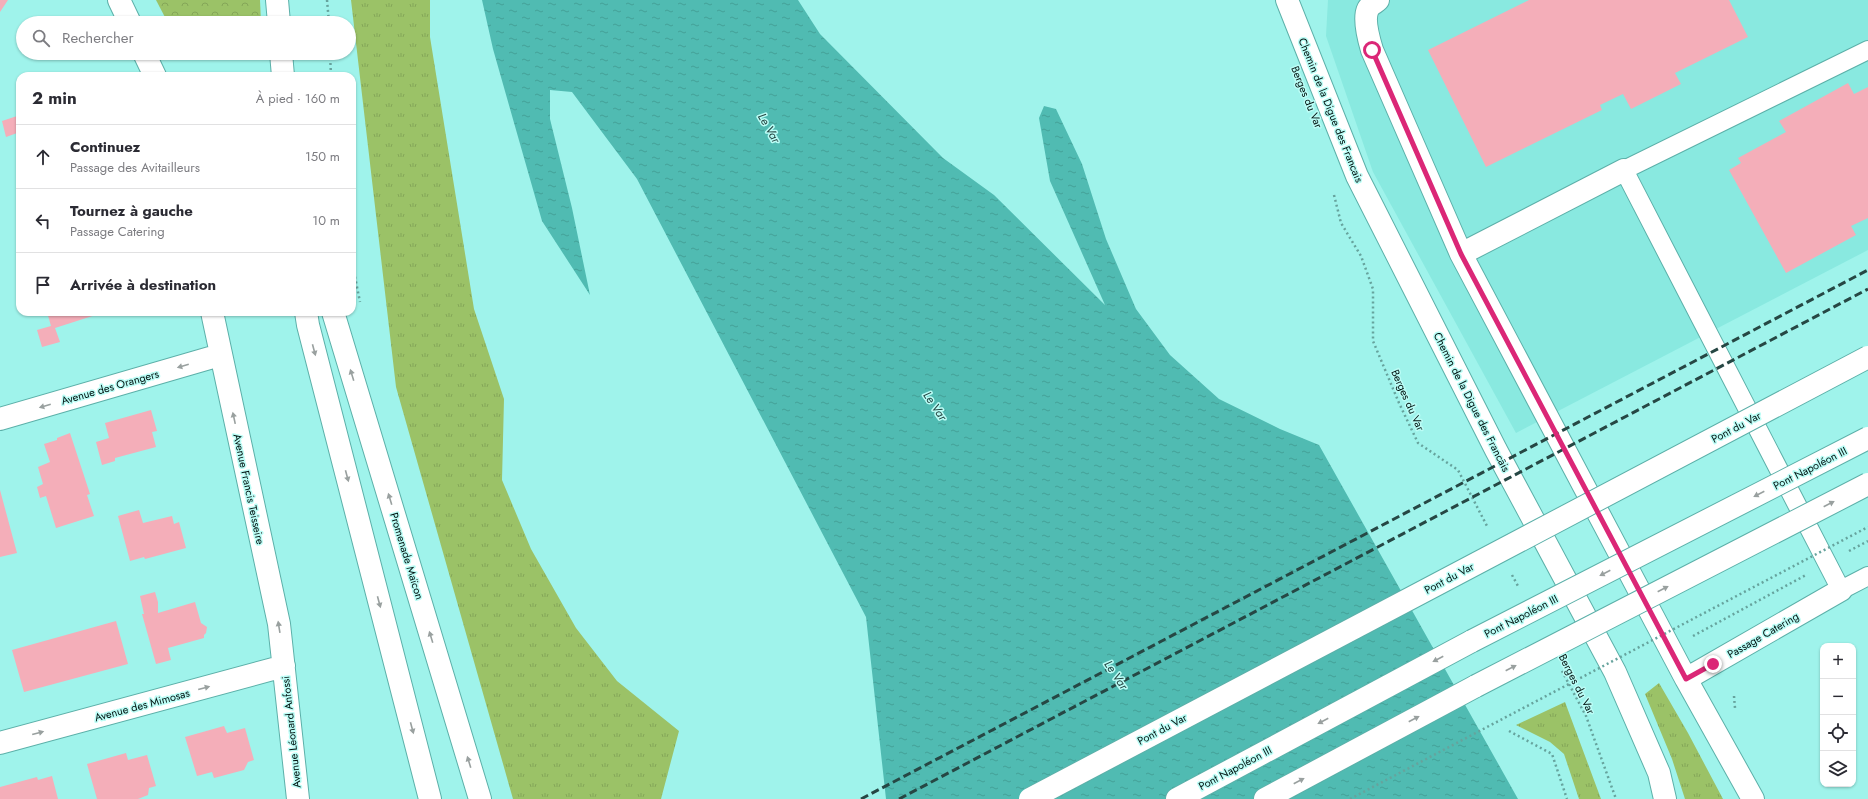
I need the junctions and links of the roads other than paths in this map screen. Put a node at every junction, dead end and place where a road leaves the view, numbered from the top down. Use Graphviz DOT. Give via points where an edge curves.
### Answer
graph roads {
  1 [pos="119,0"];
  2 [pos="277,0"];
  3 [pos="1287,0"];
  4 [pos="1378,0"];
  5 [pos="127,16"];
  6 [pos="278,16"];
  7 [pos="1868,50"];
  8 [pos="147,60"];
  9 [pos="282,60"];
  10 [pos="153,72"];
  11 [pos="283,72"];
  12 [pos="1624,170"];
  13 [pos="1461,254"];
  14 [pos="213,316"];
  15 [pos="307,316"];
  16 [pos="334,316"];
  17 [pos="220,354"];
  18 [pos="1868,357"];
  19 [pos="0,419"];
  20 [pos="1868,438"];
  21 [pos="1868,484"];
  22 [pos="1868,576"];
  23 [pos="1841,590"];
  24 [pos="284,666"];
  25 [pos="1686,679"];
  26 [pos="0,743"];
  27 [pos="298,799"];
  28 [pos="430,799"];
  29 [pos="480,799"];
  30 [pos="1030,799"];
  31 [pos="1177,799"];
  32 [pos="1265,799"];
  33 [pos="1665,799"];
  34 [pos="1753,799"];
  1 -- 5 [label="main road"];
  2 -- 6 [label="main road"];
  3 -- 33 [label="main road, Chemin de la Digue des Francais" via="1357,176 1496,450 1615,672 1659,773"];
  4 -- 13 [label="main road" via="1369,8 1367,15 1372,50"];
  7 -- 12 [label="lane"];
  8 -- 10 [label="main road"];
  9 -- 11 [label="main road"];
  12 -- 13 [label="main road"];
  12 -- 23 [label="lane"];
  13 -- 25 [label="main road"];
  14 -- 17 [label="main road, Avenue Francis Teisseire"];
  15 -- 28 [label="main road, one-way"];
  29 -- 16 [label="main road, Promenade Maïcon, one-way"];
  17 -- 19 [label="main road, Avenue des Orangers, one-way"];
  24 -- 17 [label="main road, Avenue Francis Teisseire, one-way" via="279,624"];
  18 -- 30 [label="main road, Pont du Var, bridge"];
  20 -- 31 [label="main road, Pont Napoléon III, one-way, bridge" via="1472,641"];
  32 -- 21 [label="main road, one-way, bridge" via="1483,682"];
  22 -- 23 [label="lane"];
  23 -- 25 [label="main road, Passage Catering"];
  26 -- 24 [label="main road, Avenue des Mimosas, one-way"];
  24 -- 27 [label="main road, Avenue Léonard Anfossi"];
  25 -- 34 [label="main road"];
}
